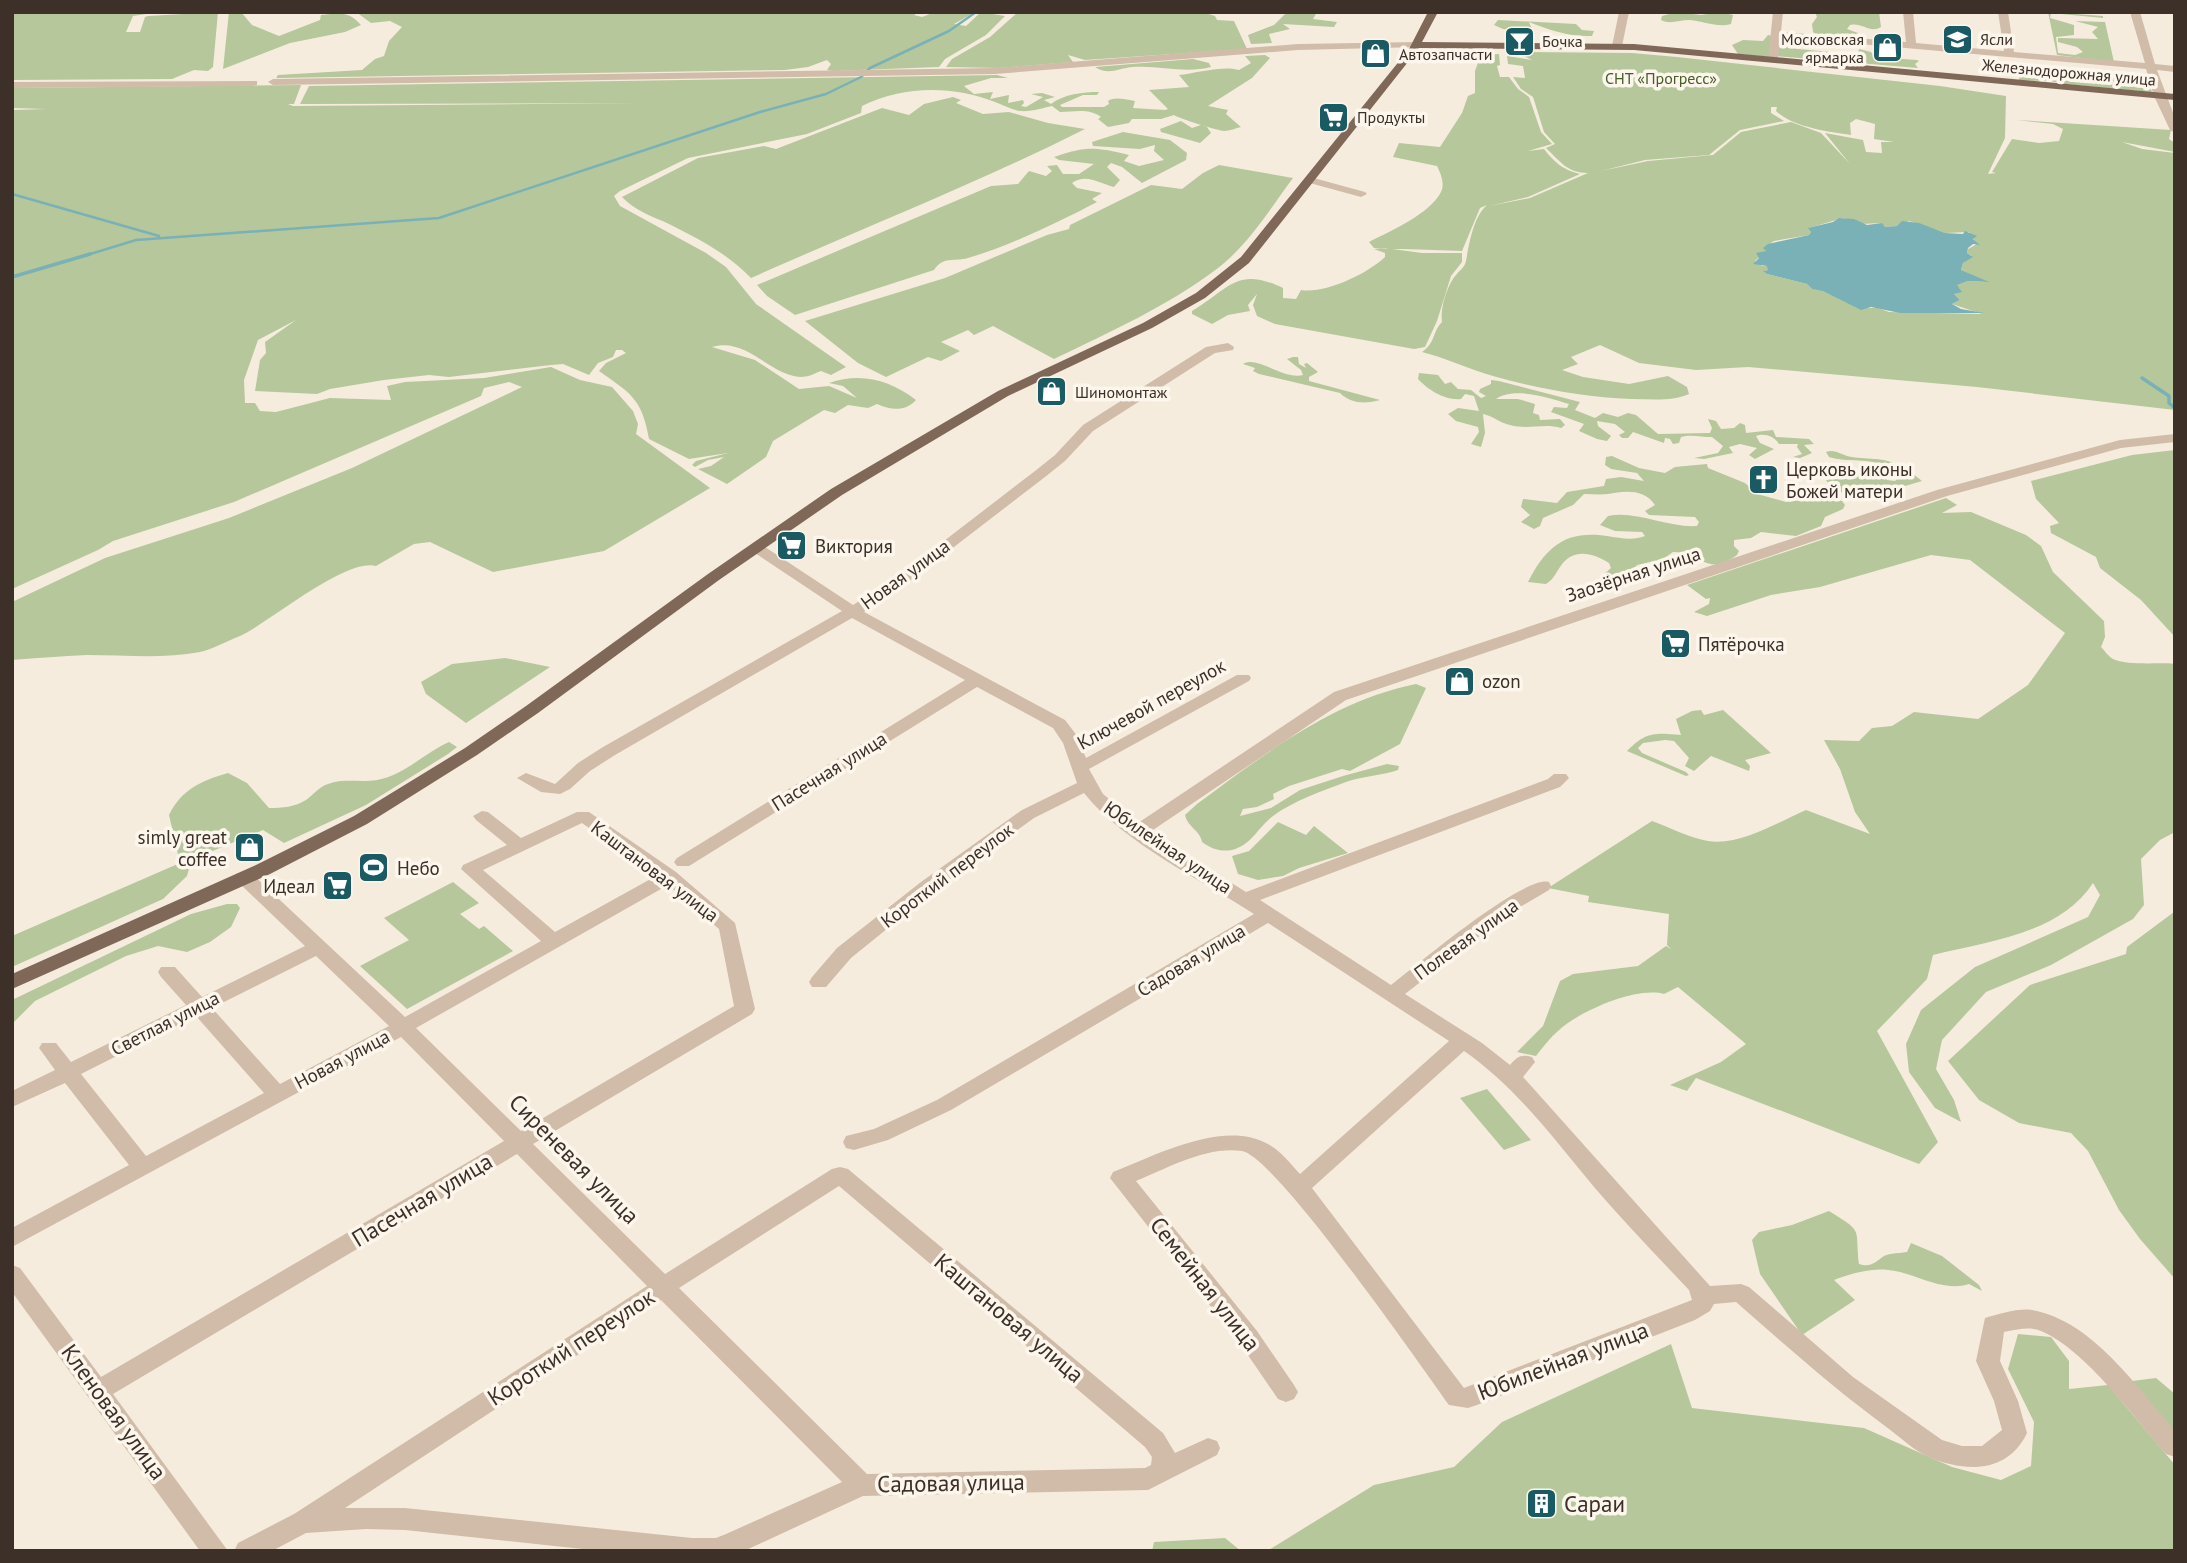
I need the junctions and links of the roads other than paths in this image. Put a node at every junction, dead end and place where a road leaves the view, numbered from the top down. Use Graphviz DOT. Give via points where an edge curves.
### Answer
graph roads {
  1 [pos="1433,12"];
  2 [pos="1624,12"];
  3 [pos="1778,12"];
  4 [pos="1908,12"];
  5 [pos="2003,12"];
  6 [pos="2135,12"];
  7 [pos="1776,34"];
  8 [pos="1417,45"];
  9 [pos="1617,46"];
  10 [pos="1911,46"];
  11 [pos="2010,55"];
  12 [pos="1773,60"];
  13 [pos="2151,67"];
  14 [pos="2175,69"];
  15 [pos="273,82"];
  16 [pos="253,83"];
  17 [pos="12,85"];
  18 [pos="2159,96"];
  19 [pos="2175,97"];
  20 [pos="2175,130"];
  21 [pos="1310,180"];
  22 [pos="1361,194"];
  23 [pos="1228,346"];
  24 [pos="2175,438"];
  25 [pos="757,548"];
  26 [pos="855,611"];
  27 [pos="1242,678"];
  28 [pos="975,681"];
  29 [pos="1083,777"];
  30 [pos="526,778"];
  31 [pos="1560,778"];
  32 [pos="482,816"];
  33 [pos="1139,831"];
  34 [pos="519,845"];
  35 [pos="676,869"];
  36 [pos="244,877"];
  37 [pos="1542,886"];
  38 [pos="1245,899"];
  39 [pos="1269,914"];
  40 [pos="553,941"];
  41 [pos="318,947"];
  42 [pos="168,972"];
  43 [pos="12,982"];
  44 [pos="819,982"];
  45 [pos="1392,994"];
  46 [pos="197,1006"];
  47 [pos="745,1009"];
  48 [pos="403,1027"];
  49 [pos="1462,1041"];
  50 [pos="48,1048"];
  51 [pos="1525,1062"];
  52 [pos="67,1072"];
  53 [pos="1510,1078"];
  54 [pos="276,1093"];
  55 [pos="12,1100"];
  56 [pos="520,1142"];
  57 [pos="854,1142"];
  58 [pos="142,1167"];
  59 [pos="840,1175"];
  60 [pos="1299,1187"];
  61 [pos="12,1238"];
  62 [pos="12,1274"];
  63 [pos="665,1286"];
  64 [pos="1704,1295"];
  65 [pos="99,1390"];
  66 [pos="1286,1392"];
  67 [pos="2175,1447"];
  68 [pos="1208,1448"];
  69 [pos="1163,1469"];
  70 [pos="861,1485"];
  71 [pos="303,1522"];
  72 [pos="215,1551"];
  73 [pos="247,1551"];
  1 -- 8 [label="main road"];
  2 -- 9 [label="street"];
  3 -- 7 [label="street"];
  4 -- 10 [label="street"];
  5 -- 11 [label="street"];
  6 -- 13 [label="street"];
  7 -- 10 [label="street"];
  7 -- 12 [label="street"];
  8 -- 9 [label="main road, Железнодорожная улица"];
  8 -- 15 [label="street" via="1298,47 995,71"];
  8 -- 21 [label="main road"];
  9 -- 12 [label="main road, Железнодорожная улица"];
  10 -- 11 [label="street"];
  11 -- 13 [label="street"];
  12 -- 18 [label="main road, Железнодорожная улица"];
  13 -- 14 [label="street"];
  13 -- 18 [label="street"];
  16 -- 17 [label="street"];
  18 -- 19 [label="main road, Железнодорожная улица"];
  18 -- 20 [label="street"];
  21 -- 22 [label="street"];
  21 -- 25 [label="main road" via="1245,260 1221,281 1176,309 967,413"];
  23 -- 26 [label="street, Новая улица" via="1211,350 1088,428 1040,474"];
  24 -- 33 [label="street, Заозёрная улица" via="2120,444 1942,492 1340,696"];
  25 -- 26 [label="street, Юбилейная улица"];
  25 -- 36 [label="main road" via="420,785 369,816"];
  26 -- 28 [label="street, Юбилейная улица"];
  26 -- 30 [label="street, Новая улица" via="609,751 583,767 570,783 552,789"];
  27 -- 29 [label="street, Ключевой переулок"];
  28 -- 29 [label="street, Юбилейная улица" via="1059,724 1076,749"];
  28 -- 35 [label="street, Пасечная улица"];
  29 -- 33 [label="street, Юбилейная улица" via="1097,798"];
  29 -- 44 [label="street, Короткий переулок" via="928,886 845,953"];
  31 -- 38 [label="street, Садовая улица"];
  32 -- 34 [label="street"];
  33 -- 38 [label="street, Юбилейная улица"];
  34 -- 35 [label="street, Каштановая улица" via="583,816"];
  34 -- 40 [label="street" via="470,869"];
  35 -- 40 [label="street, Новая улица"];
  35 -- 47 [label="street, Каштановая улица" via="728,927"];
  36 -- 41 [label="street, Сиреневая улица"];
  36 -- 43 [label="main road"];
  37 -- 45 [label="street, Полевая улица" via="1501,910"];
  38 -- 39 [label="street, Юбилейная улица"];
  39 -- 45 [label="street, Юбилейная улица"];
  39 -- 57 [label="street, Садовая улица" via="944,1105"];
  40 -- 48 [label="street, Новая улица"];
  41 -- 46 [label="street, Светлая улица"];
  41 -- 48 [label="street, Сиреневая улица"];
  42 -- 46 [label="street"];
  45 -- 49 [label="street, Юбилейная улица"];
  46 -- 52 [label="street, Светлая улица"];
  46 -- 54 [label="street"];
  47 -- 56 [label="street, Пасечная улица"];
  48 -- 54 [label="street, Новая улица"];
  48 -- 56 [label="street, Сиреневая улица"];
  49 -- 53 [label="street, Юбилейная улица"];
  49 -- 60 [label="street"];
  50 -- 52 [label="street"];
  51 -- 53 [label="street"];
  52 -- 55 [label="street, Светлая улица"];
  52 -- 58 [label="street"];
  53 -- 64 [label="street, Юбилейная улица"];
  54 -- 58 [label="street, Новая улица"];
  56 -- 63 [label="street, Сиреневая улица"];
  56 -- 65 [label="street, Пасечная улица"];
  58 -- 61 [label="street, Новая улица"];
  59 -- 63 [label="street, Короткий переулок"];
  59 -- 69 [label="street, Каштановая улица" via="1153,1440 1164,1456"];
  60 -- 64 [label="street, Юбилейная улица" via="1458,1398 1687,1313 1702,1305"];
  60 -- 66 [label="street, Семейная улица" via="1259,1148 1239,1142 1175,1157 1121,1178 1249,1338"];
  62 -- 65 [label="street, Кленовая улица"];
  63 -- 70 [label="street, Сиреневая улица"];
  63 -- 71 [label="street, Короткий переулок"];
  64 -- 67 [label="street" via="1741,1293 1845,1384 1935,1448 1962,1456 1986,1457 2015,1433 1988,1362 1993,1325 2031,1319 2059,1327"];
  65 -- 72 [label="street, Кленовая улица"];
  68 -- 69 [label="street, Садовая улица"];
  69 -- 70 [label="street, Садовая улица" via="1148,1479 1125,1481"];
  70 -- 71 [label="street, Садовая улица" via="716,1549 405,1519"];
  71 -- 73 [label="street, Садовая улица"];
}
